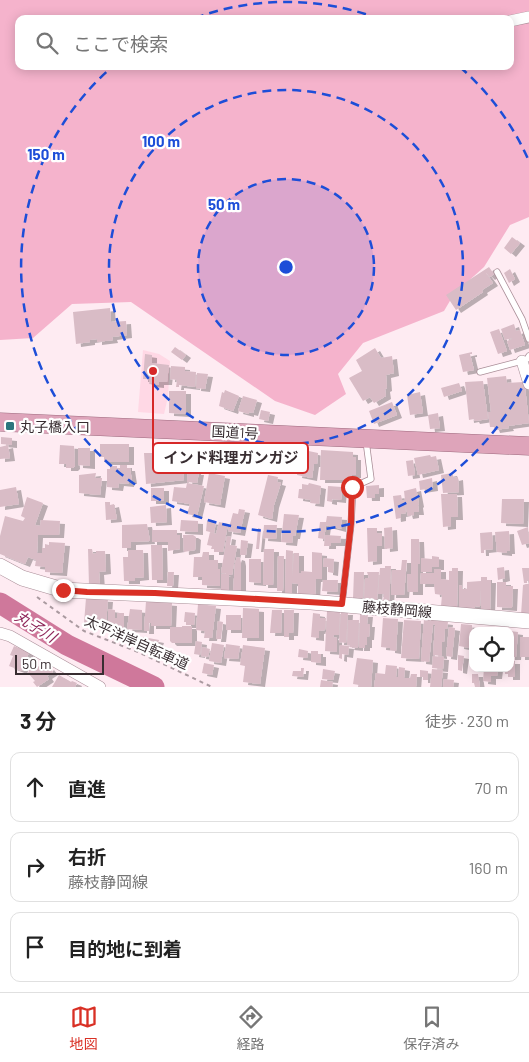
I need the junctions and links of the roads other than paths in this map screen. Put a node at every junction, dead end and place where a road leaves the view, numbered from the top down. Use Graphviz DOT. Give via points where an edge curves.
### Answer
graph roads {
  1 [pos="529,17"];
  2 [pos="514,21"];
  3 [pos="497,272"];
  4 [pos="529,339"];
  5 [pos="526,358"];
  6 [pos="480,372"];
  7 [pos="529,384"];
  8 [pos="0,422"];
  9 [pos="365,438"];
  10 [pos="529,446"];
  11 [pos="0,566"];
  12 [pos="342,604"];
  13 [pos="529,620"];
  14 [pos="0,633"];
  15 [pos="100,687"];
  1 -- 2 [label="street"];
  3 -- 4 [label="lane"];
  5 -- 6 [label="lane"];
  5 -- 7 [label="street"];
  8 -- 9 [label="highway, 国道1号"];
  9 -- 10 [label="highway, 国道1号"];
  9 -- 12 [label="lane" via="371,479 352,487"];
  11 -- 12 [label="main road, 藤枝静岡線" via="22,578 63,590"];
  12 -- 13 [label="main road, 藤枝静岡線"];
  14 -- 15 [label="street"];
}
